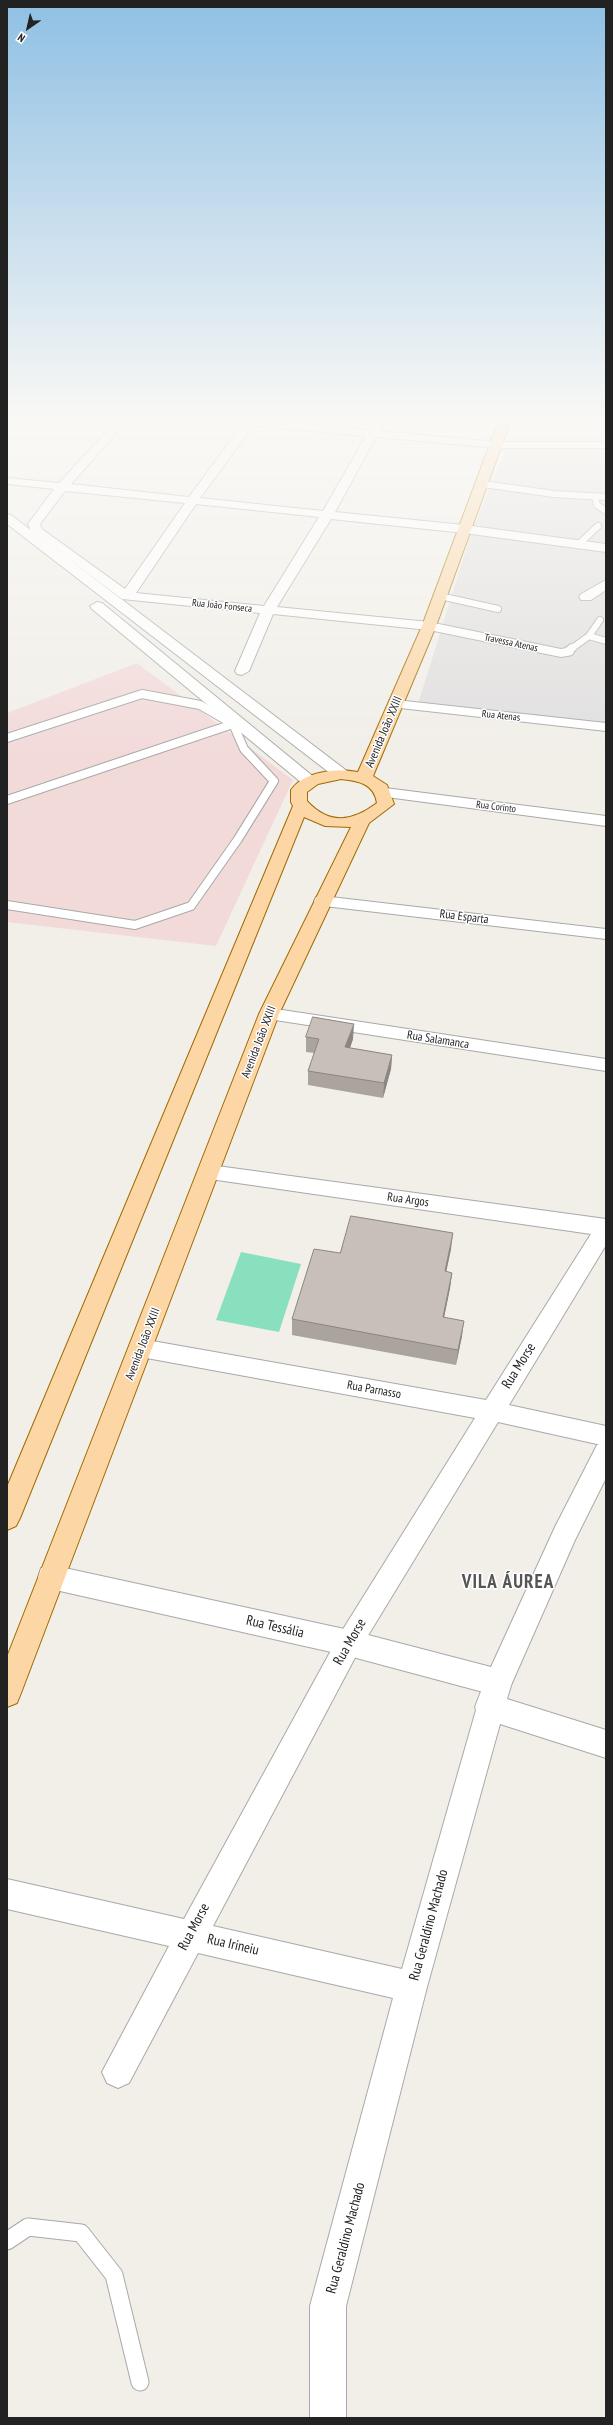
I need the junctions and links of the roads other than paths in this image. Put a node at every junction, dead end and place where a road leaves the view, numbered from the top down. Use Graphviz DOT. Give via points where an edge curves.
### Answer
graph roads {
  1 [pos="23,530"];
  2 [pos="37,530"];
  3 [pos="173,530"];
  4 [pos="318,530"];
  5 [pos="464,530"];
  6 [pos="472,530"];
  7 [pos="594,530"];
  8 [pos="7,531"];
  9 [pos="578,545"];
  10 [pos="606,548"];
  11 [pos="606,584"];
  12 [pos="127,596"];
  13 [pos="440,596"];
  14 [pos="586,597"];
  15 [pos="498,609"];
  16 [pos="268,610"];
  17 [pos="600,620"];
  18 [pos="428,626"];
  19 [pos="589,636"];
  20 [pos="606,641"];
  21 [pos="568,652"];
  22 [pos="242,671"];
  23 [pos="396,704"];
  24 [pos="233,724"];
  25 [pos="606,727"];
  26 [pos="7,738"];
  27 [pos="341,774"];
  28 [pos="364,777"];
  29 [pos="309,781"];
  30 [pos="385,793"];
  31 [pos="7,800"];
  32 [pos="300,808"];
  33 [pos="362,821"];
  34 [pos="606,821"];
  35 [pos="322,901"];
  36 [pos="7,905"];
  37 [pos="606,934"];
  38 [pos="269,1014"];
  39 [pos="606,1065"];
  40 [pos="210,1172"];
  41 [pos="606,1228"];
  42 [pos="141,1348"];
  43 [pos="492,1411"];
  44 [pos="606,1436"];
  45 [pos="606,1453"];
  46 [pos="7,1518"];
  47 [pos="52,1577"];
  48 [pos="348,1643"];
  49 [pos="7,1693"];
  50 [pos="494,1695"];
  51 [pos="606,1744"];
  52 [pos="7,1894"];
  53 [pos="189,1935"];
  54 [pos="412,1987"];
  55 [pos="118,2072"];
  56 [pos="7,2241"];
  57 [pos="140,2382"];
  58 [pos="328,2418"];
  1 -- 27 [label="street"];
  2 -- 12 [label="street"];
  3 -- 12 [label="street"];
  4 -- 16 [label="street"];
  5 -- 13 [label="main road, Avenida João XXIII"];
  6 -- 9 [label="street"];
  7 -- 9 [label="lane"];
  8 -- 29 [label="street"];
  9 -- 10 [label="street"];
  11 -- 14 [label="street"];
  12 -- 16 [label="street, Rua João Fonseca"];
  13 -- 15 [label="lane"];
  13 -- 18 [label="main road, Avenida João XXIII"];
  16 -- 18 [label="street, Rua João Fonseca"];
  16 -- 22 [label="street"];
  17 -- 19 [label="lane, Travessa Atenas"];
  18 -- 21 [label="street, Travessa Atenas" via="560,653"];
  18 -- 23 [label="main road, Avenida João XXIII"];
  19 -- 20 [label="lane"];
  19 -- 21 [label="lane, Travessa Atenas"];
  23 -- 25 [label="street, Rua Atenas"];
  23 -- 28 [label="main road, Avenida João XXIII"];
  24 -- 26 [label="lane" via="200,705 142,694"];
  24 -- 31 [label="lane"];
  24 -- 36 [label="lane" via="244,749 274,782 191,906 135,925"];
  27 -- 28 [label="main road"];
  27 -- 29 [label="main road" via="322,776"];
  28 -- 30 [label="main road, Avenida João XXIII" via="378,784"];
  29 -- 32 [label="main road" via="300,789 296,798"];
  30 -- 33 [label="main road" via="386,804 377,814"];
  30 -- 34 [label="street, Rua Corinto"];
  32 -- 33 [label="main road" via="315,818 337,824"];
  32 -- 46 [label="main road"];
  33 -- 35 [label="main road, Avenida João XXIII"];
  35 -- 37 [label="street, Rua Esparta"];
  35 -- 38 [label="main road, Avenida João XXIII"];
  38 -- 39 [label="street, Rua Salamanca"];
  38 -- 40 [label="main road, Avenida João XXIII"];
  40 -- 41 [label="street, Rua Argos"];
  40 -- 42 [label="main road, Avenida João XXIII"];
  41 -- 43 [label="street, Rua Morse"];
  42 -- 43 [label="street, Rua Parnasso"];
  42 -- 47 [label="main road, Avenida João XXIII"];
  43 -- 44 [label="street, Rua Parnasso"];
  43 -- 48 [label="street, Rua Morse"];
  45 -- 50 [label="street, Rua Geraldino Machado" via="564,1535"];
  47 -- 48 [label="street, Rua Tessália"];
  47 -- 49 [label="main road, Avenida João XXIII"];
  48 -- 50 [label="street, Rua Tessália"];
  48 -- 53 [label="street, Rua Morse"];
  50 -- 51 [label="street, Rua Tessália"];
  50 -- 54 [label="street, Rua Geraldino Machado"];
  52 -- 53 [label="street, Rua Irineiu"];
  53 -- 54 [label="street, Rua Irineiu"];
  53 -- 55 [label="street, Rua Morse"];
  54 -- 58 [label="street, Rua Geraldino Machado" via="328,2306"];
  56 -- 57 [label="lane" via="28,2227 81,2232 114,2275"];
}
